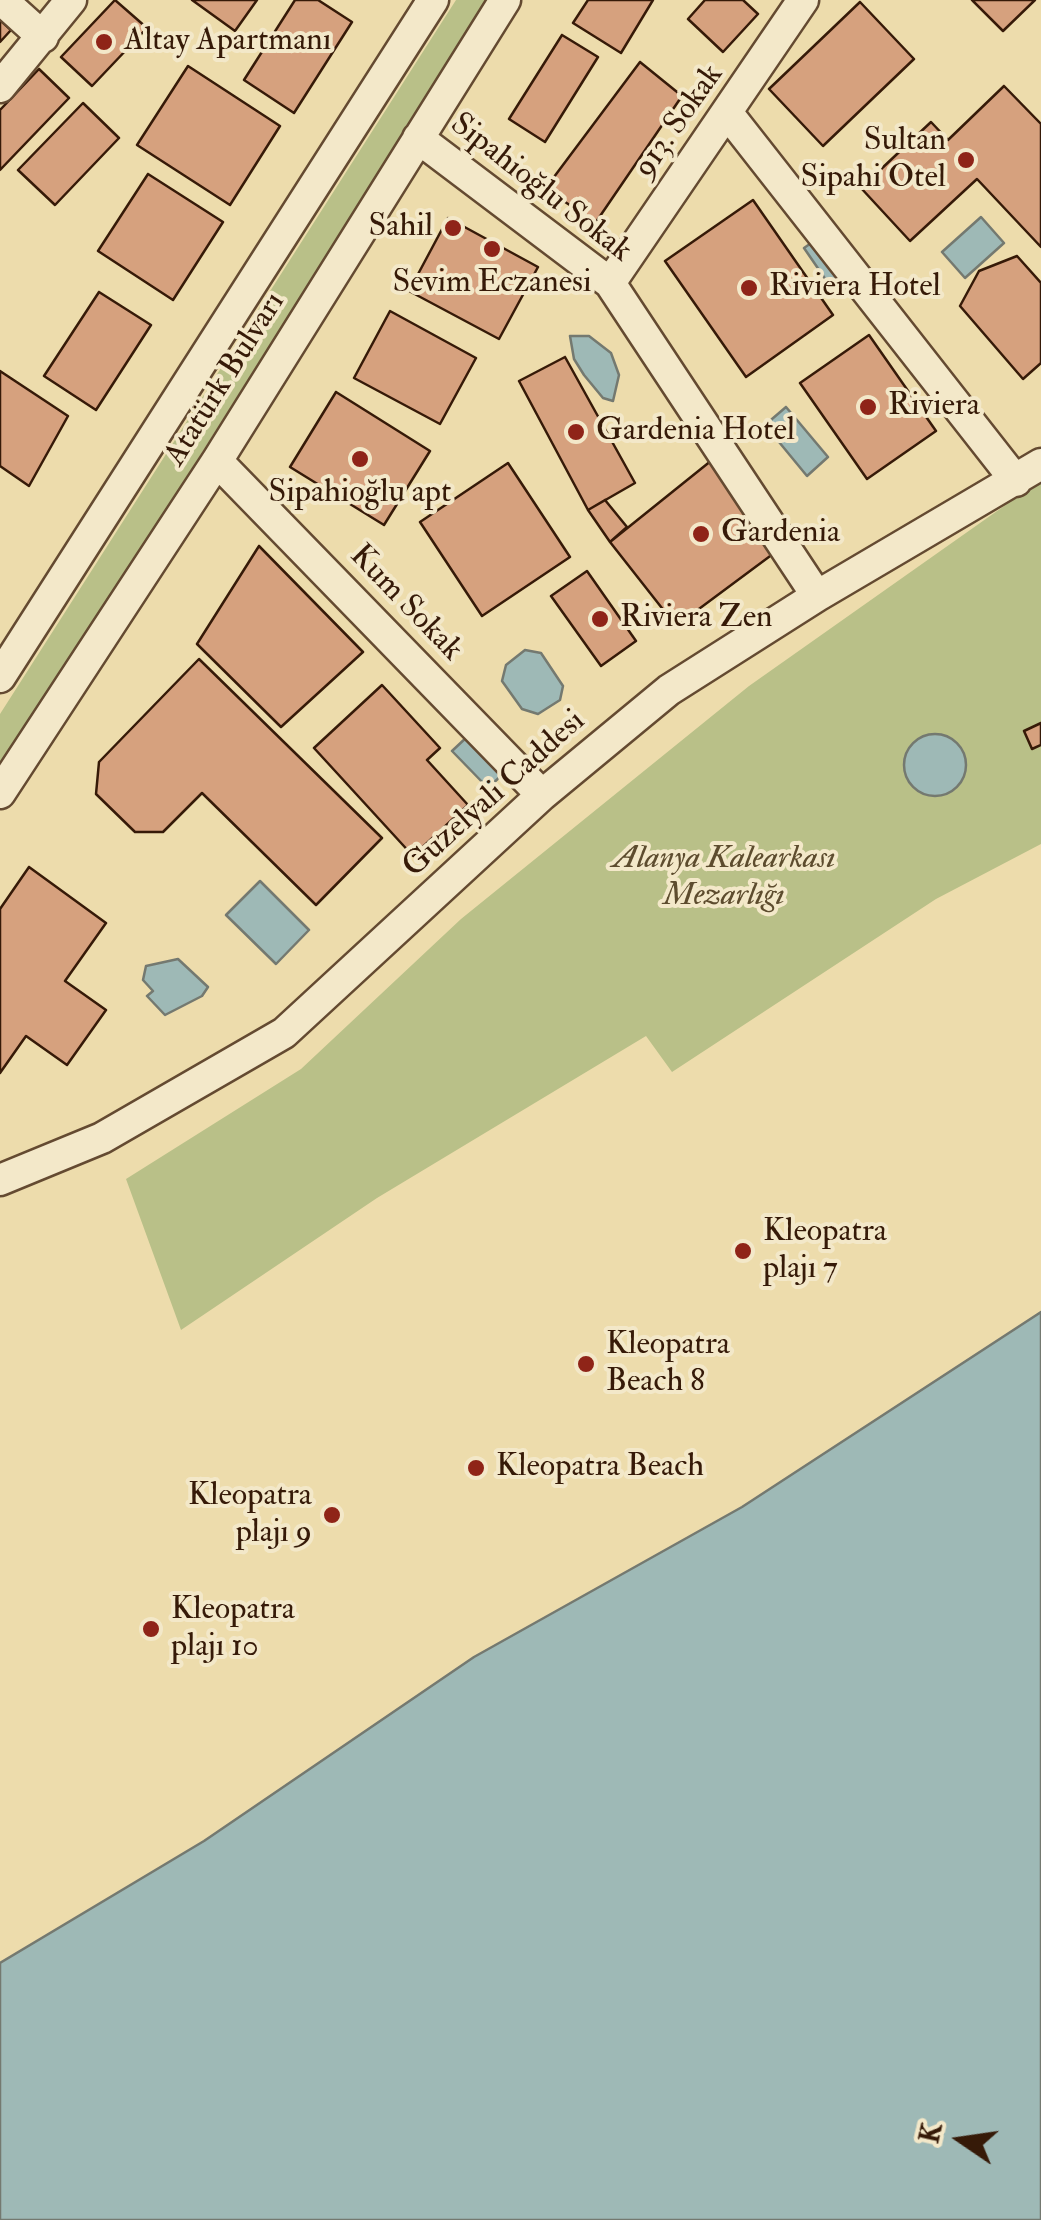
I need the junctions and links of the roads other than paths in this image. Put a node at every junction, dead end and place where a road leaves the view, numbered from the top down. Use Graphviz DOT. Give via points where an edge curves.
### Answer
graph roads {
  1 [pos="2,0"];
  2 [pos="71,0"];
  3 [pos="506,0"];
  4 [pos="803,0"];
  5 [pos="430,1"];
  6 [pos="43,37"];
  7 [pos="0,86"];
  8 [pos="729,115"];
  9 [pos="418,138"];
  10 [pos="610,283"];
  11 [pos="217,461"];
  12 [pos="1041,464"];
  13 [pos="1016,482"];
  14 [pos="817,596"];
  15 [pos="0,677"];
  16 [pos="0,793"];
  17 [pos="542,795"];
  18 [pos="0,1180"];
  1 -- 6 [label="street"];
  2 -- 6 [label="street"];
  3 -- 9 [label="street, Atatürk Bulvarı"];
  4 -- 8 [label="street, 913. Sokak"];
  5 -- 15 [label="street, Atatürk Bulvarı"];
  6 -- 7 [label="street"];
  8 -- 10 [label="street, 913. Sokak"];
  8 -- 13 [label="street"];
  9 -- 10 [label="street, Sipahioğlu Sokak"];
  9 -- 11 [label="street, Atatürk Bulvarı"];
  10 -- 14 [label="street, Sipahioğlu Sokak"];
  11 -- 16 [label="street, Atatürk Bulvarı"];
  11 -- 17 [label="street, Kum Sokak"];
  12 -- 13 [label="street, Guzelyali Caddesi"];
  13 -- 14 [label="street, Guzelyali Caddesi"];
  14 -- 17 [label="street, Guzelyali Caddesi" via="669,690"];
  17 -- 18 [label="street, Guzelyali Caddesi" via="284,1033 102,1138"];
}
